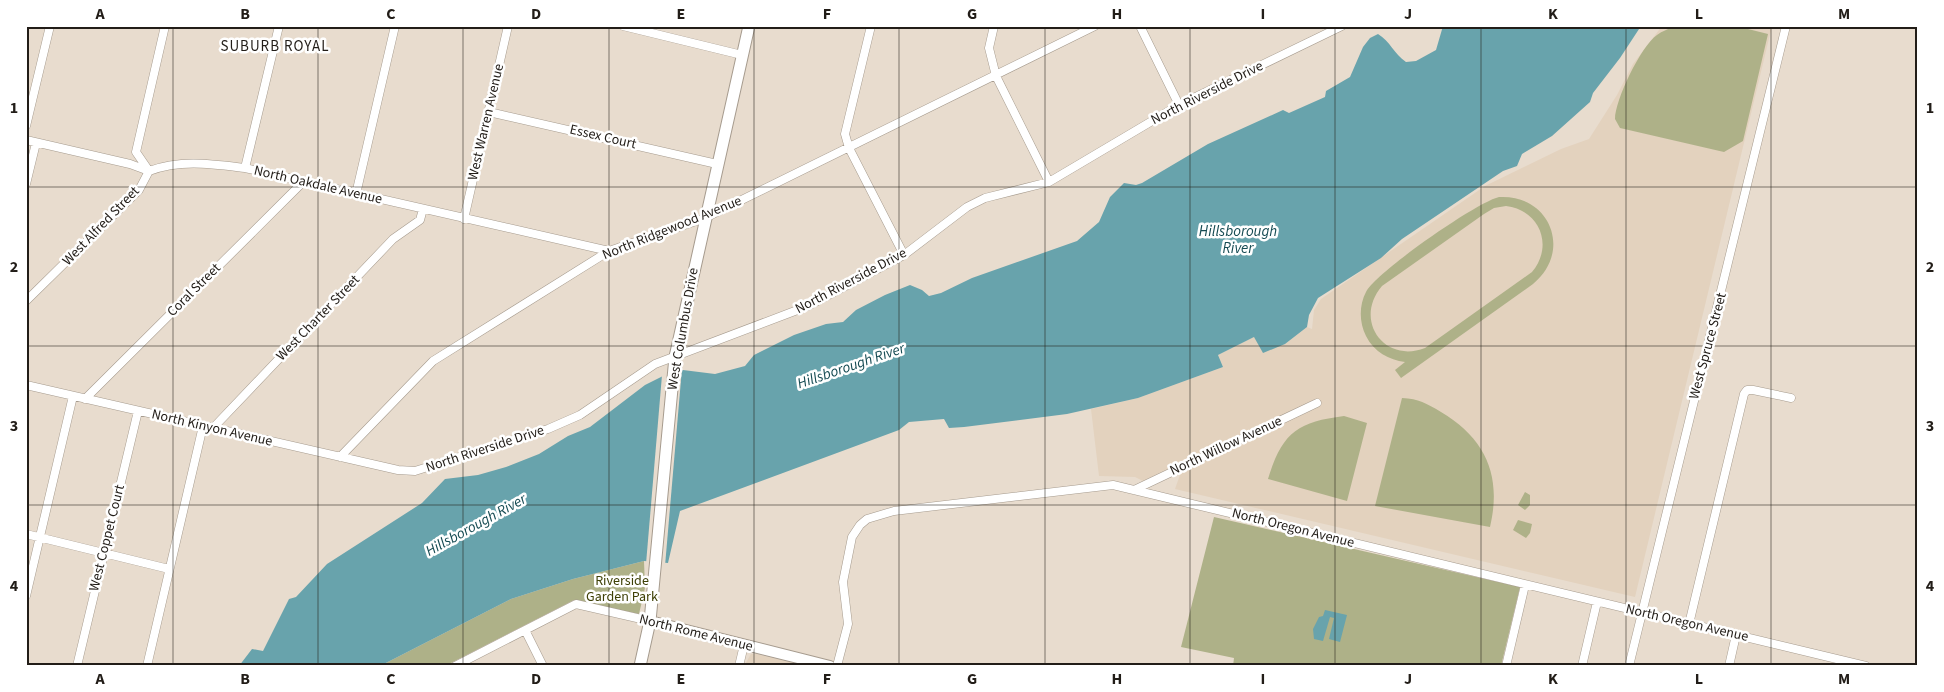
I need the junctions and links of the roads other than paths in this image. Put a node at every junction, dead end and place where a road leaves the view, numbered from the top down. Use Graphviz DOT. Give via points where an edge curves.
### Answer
graph roads {
  1 [pos="50,26"];
  2 [pos="165,26"];
  3 [pos="280,26"];
  4 [pos="394,26"];
  5 [pos="508,26"];
  6 [pos="623,26"];
  7 [pos="749,26"];
  8 [pos="871,26"];
  9 [pos="994,26"];
  10 [pos="1095,26"];
  11 [pos="1140,26"];
  12 [pos="1342,26"];
  13 [pos="1786,26"];
  14 [pos="742,55"];
  15 [pos="996,76"];
  16 [pos="1180,105"];
  17 [pos="488,112"];
  18 [pos="26,126"];
  19 [pos="26,140"];
  20 [pos="36,142"];
  21 [pos="849,148"];
  22 [pos="717,164"];
  23 [pos="245,168"];
  24 [pos="149,171"];
  25 [pos="303,182"];
  26 [pos="1049,182"];
  27 [pos="26,184"];
  28 [pos="356,194"];
  29 [pos="423,209"];
  30 [pos="464,218"];
  31 [pos="705,218"];
  32 [pos="609,251"];
  33 [pos="904,255"];
  34 [pos="26,301"];
  35 [pos="675,356"];
  36 [pos="26,385"];
  37 [pos="73,396"];
  38 [pos="1791,398"];
  39 [pos="86,399"];
  40 [pos="1317,404"];
  41 [pos="138,411"];
  42 [pos="203,426"];
  43 [pos="213,428"];
  44 [pos="340,457"];
  45 [pos="398,470"];
  46 [pos="1134,490"];
  47 [pos="26,534"];
  48 [pos="40,537"];
  49 [pos="104,552"];
  50 [pos="169,569"];
  51 [pos="1525,585"];
  52 [pos="26,596"];
  53 [pos="1597,602"];
  54 [pos="1642,612"];
  55 [pos="650,621"];
  56 [pos="1688,624"];
  57 [pos="524,630"];
  58 [pos="1736,635"];
  59 [pos="744,645"];
  60 [pos="77,666"];
  61 [pos="147,666"];
  62 [pos="455,666"];
  63 [pos="543,666"];
  64 [pos="640,666"];
  65 [pos="739,666"];
  66 [pos="830,666"];
  67 [pos="837,666"];
  68 [pos="1506,666"];
  69 [pos="1582,666"];
  70 [pos="1629,666"];
  71 [pos="1729,666"];
  72 [pos="1866,666"];
  1 -- 18 [label="street"];
  2 -- 24 [label="street" via="136,152"];
  3 -- 23 [label="street"];
  4 -- 28 [label="street"];
  5 -- 17 [label="street, West Warren Avenue"];
  6 -- 14 [label="street"];
  7 -- 14 [label="main road, West Columbus Drive"];
  8 -- 21 [label="street" via="845,134"];
  9 -- 15 [label="street" via="989,48"];
  10 -- 15 [label="street, North Ridgewood Avenue"];
  11 -- 16 [label="street"];
  12 -- 16 [label="street, North Riverside Drive"];
  13 -- 54 [label="street, West Spruce Street"];
  14 -- 22 [label="main road, West Columbus Drive"];
  15 -- 21 [label="street, North Ridgewood Avenue"];
  15 -- 26 [label="street"];
  16 -- 26 [label="street, North Riverside Drive"];
  17 -- 22 [label="street, Essex Court"];
  17 -- 30 [label="street, West Warren Avenue"];
  19 -- 20 [label="street"];
  20 -- 24 [label="street"];
  20 -- 27 [label="street"];
  21 -- 31 [label="street, North Ridgewood Avenue"];
  21 -- 33 [label="street"];
  22 -- 31 [label="main road, West Columbus Drive"];
  23 -- 24 [label="street, North Oakdale Avenue" via="192,162 164,165"];
  23 -- 25 [label="street, North Oakdale Avenue"];
  24 -- 34 [label="street, West Alfred Street" via="139,190"];
  25 -- 28 [label="street, North Oakdale Avenue"];
  25 -- 39 [label="street, Coral Street"];
  26 -- 33 [label="street, North Riverside Drive" via="985,198 967,207"];
  28 -- 29 [label="street, North Oakdale Avenue"];
  29 -- 30 [label="street, North Oakdale Avenue"];
  29 -- 43 [label="street, West Charter Street" via="420,220 393,239"];
  30 -- 32 [label="street, North Oakdale Avenue"];
  31 -- 32 [label="street, North Ridgewood Avenue"];
  31 -- 35 [label="main road, West Columbus Drive"];
  32 -- 44 [label="street, North Ridgewood Avenue" via="432,361"];
  33 -- 35 [label="street, North Riverside Drive" via="808,306"];
  35 -- 45 [label="street, North Riverside Drive" via="655,364 580,415 548,429 415,471"];
  35 -- 55 [label="main road, West Columbus Drive"];
  36 -- 37 [label="street, North Kinyon Avenue"];
  37 -- 39 [label="street, North Kinyon Avenue"];
  37 -- 48 [label="street"];
  38 -- 56 [label="street" via="1753,390 1744,394"];
  39 -- 41 [label="street, North Kinyon Avenue"];
  40 -- 46 [label="street, North Willow Avenue"];
  41 -- 42 [label="street, North Kinyon Avenue"];
  41 -- 49 [label="street, West Coppet Court"];
  42 -- 43 [label="street, North Kinyon Avenue"];
  42 -- 50 [label="street"];
  43 -- 44 [label="street, North Kinyon Avenue"];
  44 -- 45 [label="street, North Kinyon Avenue"];
  46 -- 51 [label="street, North Oregon Avenue"];
  46 -- 67 [label="street, North Oregon Avenue" via="1098,485 894,511 867,519 852,537 844,574 848,624"];
  47 -- 48 [label="street"];
  48 -- 49 [label="street"];
  48 -- 52 [label="street"];
  49 -- 50 [label="street"];
  49 -- 60 [label="street, West Coppet Court"];
  50 -- 61 [label="street"];
  51 -- 53 [label="street, North Oregon Avenue"];
  51 -- 68 [label="street"];
  53 -- 54 [label="street, North Oregon Avenue"];
  53 -- 69 [label="street"];
  54 -- 56 [label="street, North Oregon Avenue"];
  54 -- 70 [label="street, West Spruce Street"];
  55 -- 57 [label="street, North Rome Avenue" via="576,604"];
  55 -- 59 [label="street, North Rome Avenue"];
  55 -- 64 [label="main road, West Columbus Drive"];
  56 -- 58 [label="street, North Oregon Avenue"];
  57 -- 62 [label="street, North Rome Avenue"];
  57 -- 63 [label="street"];
  58 -- 71 [label="street"];
  58 -- 72 [label="street, North Oregon Avenue"];
  59 -- 65 [label="street"];
  59 -- 66 [label="street, North Rome Avenue"];
}
